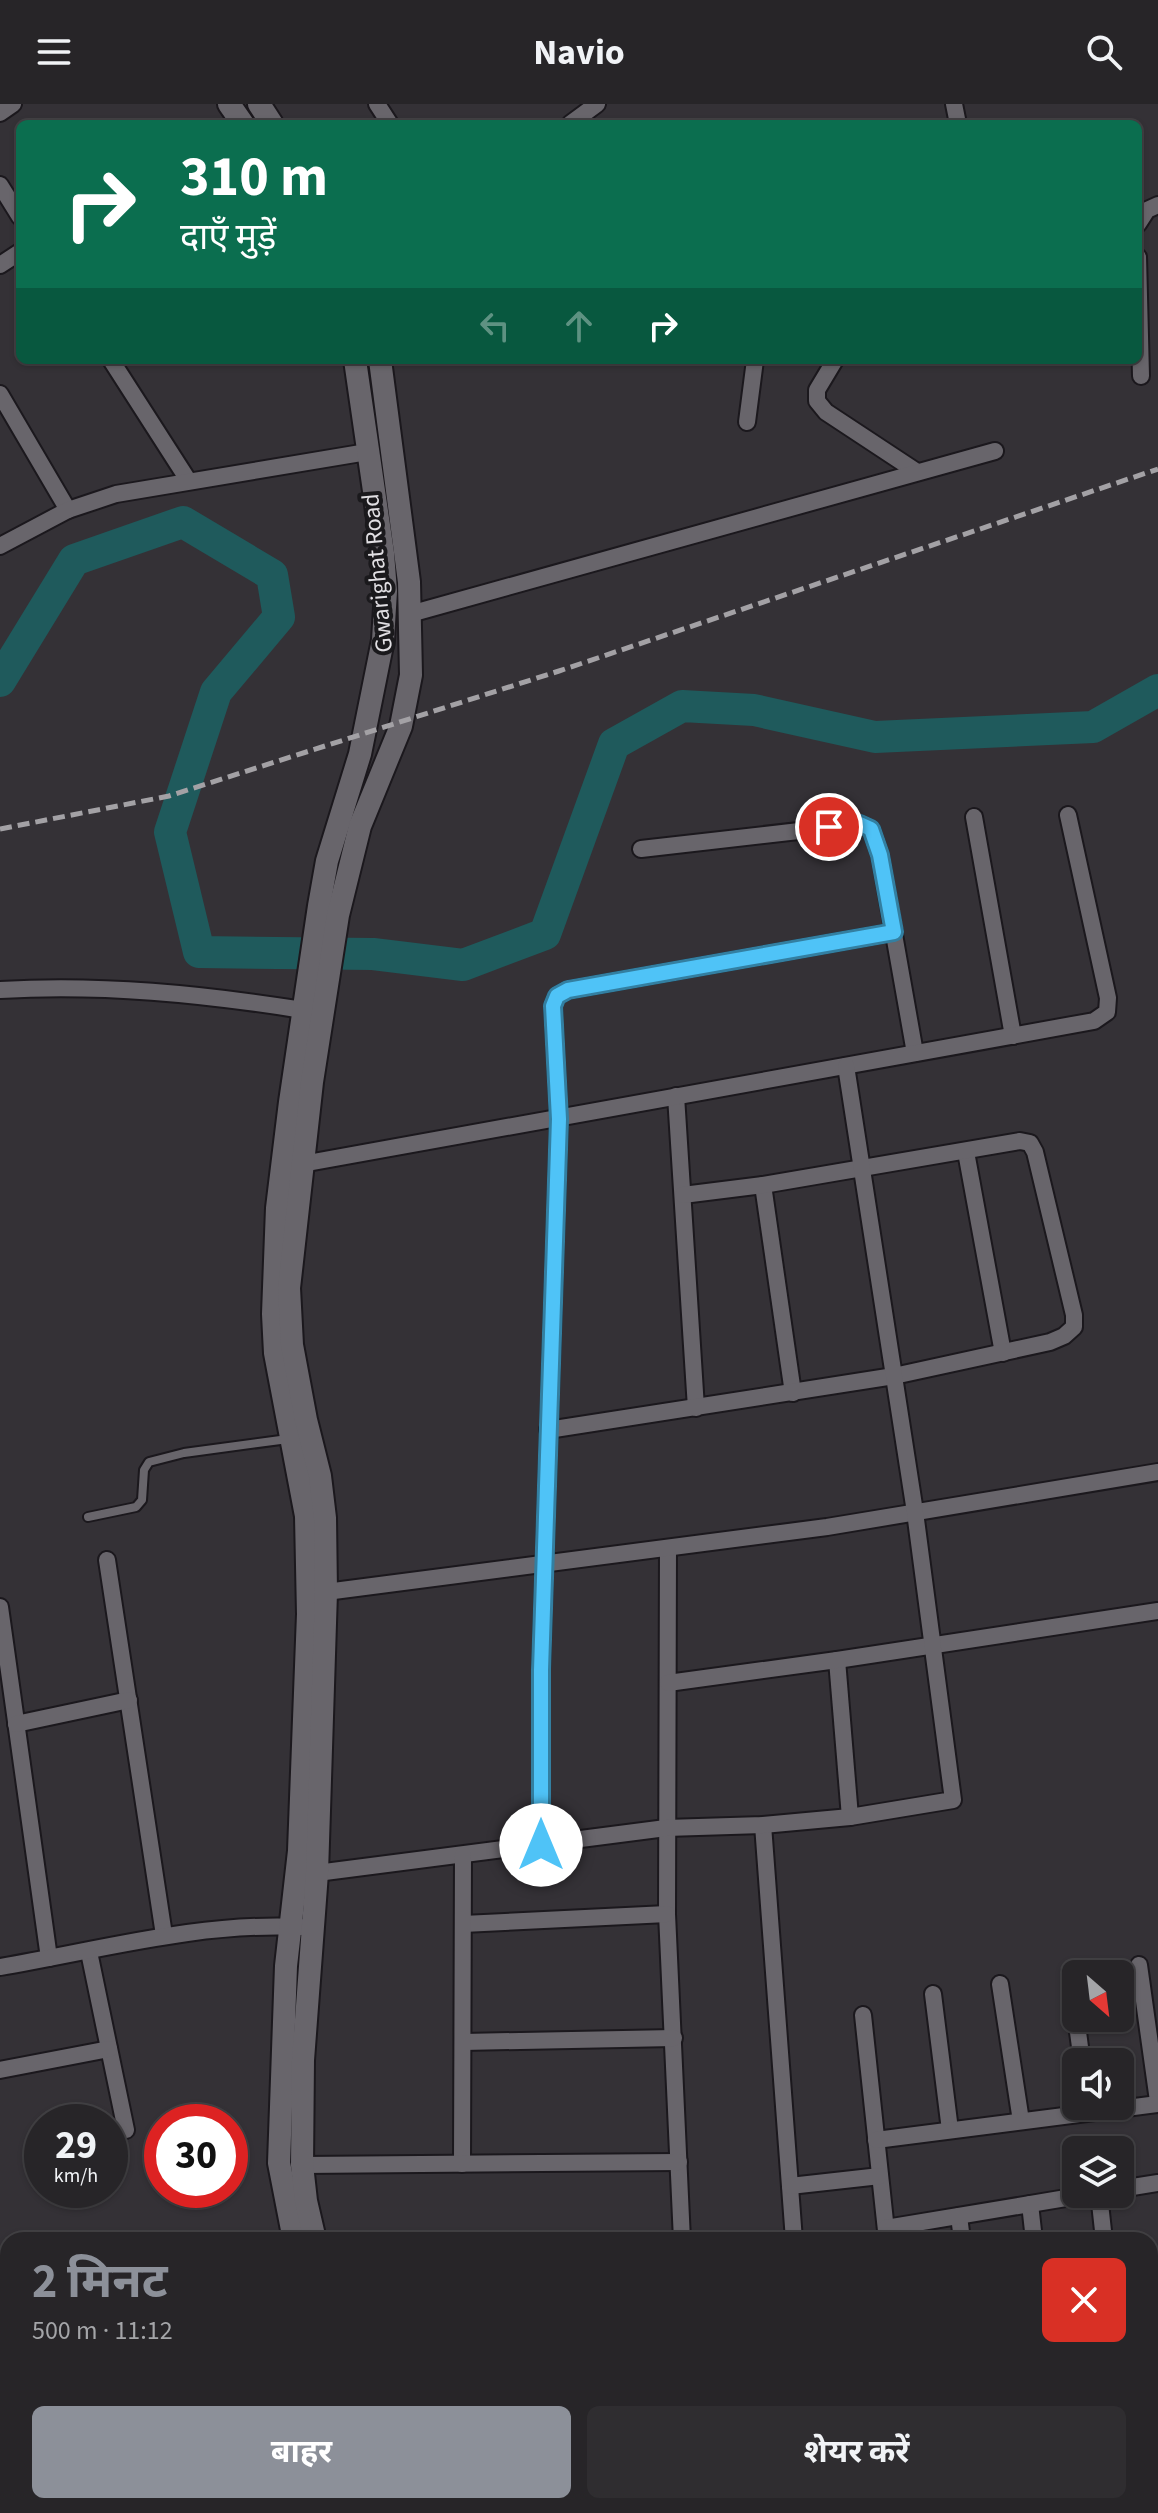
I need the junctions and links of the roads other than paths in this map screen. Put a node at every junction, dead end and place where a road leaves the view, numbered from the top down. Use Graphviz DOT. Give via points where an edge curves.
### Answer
graph roads {
  1 [pos="13,104"];
  2 [pos="597,104"];
  3 [pos="0,113"];
  4 [pos="575,120"];
  5 [pos="0,185"];
  6 [pos="1158,205"];
  7 [pos="16,211"];
  8 [pos="1142,218"];
  9 [pos="114,364"];
  10 [pos="356,364"];
  11 [pos="381,364"];
  12 [pos="754,364"];
  13 [pos="833,364"];
  14 [pos="1141,364"];
  15 [pos="1141,376"];
  16 [pos="0,394"];
  17 [pos="747,422"];
  18 [pos="995,451"];
  19 [pos="367,452"];
  20 [pos="917,472"];
  21 [pos="188,480"];
  22 [pos="68,510"];
  23 [pos="0,546"];
  24 [pos="410,614"];
  25 [pos="1068,815"];
  26 [pos="974,817"];
  27 [pos="641,849"];
  28 [pos="329,910"];
  29 [pos="894,932"];
  30 [pos="0,990"];
  31 [pos="311,998"];
  32 [pos="1013,1036"];
  33 [pos="915,1053"];
  34 [pos="846,1066"];
  35 [pos="676,1096"];
  36 [pos="559,1119"];
  37 [pos="966,1152"];
  38 [pos="302,1164"];
  39 [pos="863,1169"];
  40 [pos="763,1185"];
  41 [pos="683,1195"];
  42 [pos="1003,1353"];
  43 [pos="894,1376"];
  44 [pos="793,1393"];
  45 [pos="696,1408"];
  46 [pos="548,1430"];
  47 [pos="293,1439"];
  48 [pos="1158,1472"];
  49 [pos="915,1512"];
  50 [pos="88,1517"];
  51 [pos="668,1549"];
  52 [pos="107,1560"];
  53 [pos="544,1563"];
  54 [pos="326,1592"];
  55 [pos="0,1607"];
  56 [pos="1158,1611"];
  57 [pos="933,1645"];
  58 [pos="837,1660"];
  59 [pos="5,1680"];
  60 [pos="668,1683"];
  61 [pos="129,1700"];
  62 [pos="16,1724"];
  63 [pos="850,1817"];
  64 [pos="763,1825"];
  65 [pos="666,1828"];
  66 [pos="541,1845"];
  67 [pos="463,1855"];
  68 [pos="317,1873"];
  69 [pos="667,1914"];
  70 [pos="463,1924"];
  71 [pos="291,1927"];
  72 [pos="315,1928"];
  73 [pos="164,1935"];
  74 [pos="89,1952"];
  75 [pos="49,1958"];
  76 [pos="1139,1965"];
  77 [pos="0,1967"];
  78 [pos="1000,1984"];
  79 [pos="933,1994"];
  80 [pos="863,2015"];
  81 [pos="674,2038"];
  82 [pos="463,2042"];
  83 [pos="109,2049"];
  84 [pos="0,2070"];
  85 [pos="1158,2103"];
  86 [pos="121,2104"];
  87 [pos="1134,2105"];
  88 [pos="1062,2114"];
  89 [pos="1021,2121"];
  90 [pos="950,2130"];
  91 [pos="876,2140"];
  92 [pos="679,2162"];
  93 [pos="462,2164"];
  94 [pos="302,2165"];
  95 [pos="880,2176"];
  96 [pos="1158,2183"];
  97 [pos="790,2186"];
  98 [pos="1134,2187"];
  99 [pos="1062,2199"];
  100 [pos="1030,2204"];
  101 [pos="1101,2208"];
  102 [pos="959,2216"];
  103 [pos="292,2232"];
  104 [pos="313,2232"];
  105 [pos="682,2232"];
  106 [pos="793,2232"];
  107 [pos="887,2232"];
  108 [pos="895,2232"];
  109 [pos="961,2232"];
  110 [pos="1033,2232"];
  111 [pos="1103,2232"];
  1 -- 3 [label="street"];
  2 -- 4 [label="street"];
  5 -- 7 [label="street"];
  6 -- 8 [label="street"];
  9 -- 21 [label="street"];
  10 -- 19 [label="street"];
  11 -- 24 [label="street, Gwarighat Road"];
  12 -- 17 [label="street"];
  13 -- 20 [label="street" via="817,390 817,401"];
  14 -- 15 [label="street"];
  16 -- 22 [label="street"];
  18 -- 20 [label="street"];
  19 -- 21 [label="street"];
  19 -- 28 [label="street" via="386,591 383,640 360,754 327,861"];
  20 -- 24 [label="street"];
  21 -- 22 [label="street"];
  22 -- 23 [label="street"];
  24 -- 28 [label="street, Gwarighat Road" via="411,675 401,726"];
  25 -- 32 [label="street" via="1107,1012 1094,1021"];
  26 -- 32 [label="street"];
  27 -- 29 [label="street" via="860,824 871,829 880,855"];
  28 -- 31 [label="street"];
  29 -- 33 [label="street"];
  29 -- 36 [label="street" via="557,996 553,1006"];
  30 -- 31 [label="street"];
  31 -- 38 [label="street"];
  31 -- 47 [label="street" via="277,1208 275,1353"];
  32 -- 33 [label="street"];
  33 -- 34 [label="street"];
  34 -- 35 [label="street"];
  34 -- 39 [label="street"];
  35 -- 36 [label="street"];
  35 -- 41 [label="street"];
  36 -- 38 [label="street"];
  36 -- 46 [label="street"];
  37 -- 39 [label="street"];
  37 -- 42 [label="street"];
  37 -- 42 [label="street" via="1030,1143 1074,1315 1074,1327 1064,1336"];
  38 -- 54 [label="street" via="289,1288 292,1345 320,1476"];
  39 -- 40 [label="street"];
  39 -- 43 [label="street"];
  40 -- 41 [label="street"];
  40 -- 44 [label="street"];
  41 -- 45 [label="street"];
  42 -- 43 [label="street"];
  43 -- 44 [label="street"];
  43 -- 49 [label="street"];
  44 -- 45 [label="street"];
  45 -- 46 [label="street"];
  46 -- 53 [label="street"];
  47 -- 50 [label="lane" via="149,1462 136,1507"];
  47 -- 71 [label="street" via="306,1516 308,1614"];
  48 -- 49 [label="street"];
  49 -- 51 [label="street"];
  49 -- 57 [label="street"];
  51 -- 53 [label="street"];
  51 -- 60 [label="street"];
  52 -- 61 [label="street"];
  53 -- 54 [label="street"];
  53 -- 66 [label="street"];
  54 -- 68 [label="street"];
  55 -- 59 [label="street"];
  56 -- 57 [label="street"];
  57 -- 58 [label="street"];
  57 -- 63 [label="street" via="953,1800"];
  58 -- 60 [label="street"];
  58 -- 63 [label="street"];
  59 -- 62 [label="street"];
  60 -- 65 [label="street"];
  61 -- 62 [label="street"];
  61 -- 73 [label="street"];
  62 -- 75 [label="street"];
  63 -- 64 [label="street"];
  64 -- 65 [label="street"];
  64 -- 97 [label="street"];
  65 -- 66 [label="street"];
  65 -- 69 [label="street"];
  66 -- 67 [label="street"];
  67 -- 68 [label="street"];
  67 -- 70 [label="street"];
  68 -- 72 [label="street"];
  69 -- 70 [label="street"];
  69 -- 81 [label="street"];
  70 -- 82 [label="street"];
  71 -- 72 [label="street"];
  71 -- 73 [label="street"];
  71 -- 103 [label="street" via="279,2163"];
  72 -- 94 [label="street" via="303,2060"];
  73 -- 74 [label="street"];
  74 -- 75 [label="street"];
  74 -- 83 [label="street"];
  75 -- 77 [label="street"];
  76 -- 85 [label="street"];
  78 -- 89 [label="street"];
  79 -- 90 [label="street"];
  80 -- 91 [label="street"];
  81 -- 82 [label="street"];
  81 -- 92 [label="street"];
  82 -- 93 [label="street"];
  83 -- 84 [label="street"];
  83 -- 86 [label="street"];
  85 -- 87 [label="street"];
  88 -- 89 [label="street"];
  89 -- 90 [label="street"];
  90 -- 91 [label="street"];
  91 -- 95 [label="street"];
  92 -- 93 [label="street"];
  92 -- 105 [label="street"];
  93 -- 94 [label="street"];
  94 -- 104 [label="street"];
  95 -- 97 [label="street"];
  95 -- 107 [label="street"];
  96 -- 98 [label="street"];
  97 -- 106 [label="street"];
  99 -- 100 [label="street"];
  100 -- 102 [label="street"];
  100 -- 110 [label="street"];
  101 -- 111 [label="street"];
  102 -- 108 [label="street"];
  102 -- 109 [label="street"];
}
